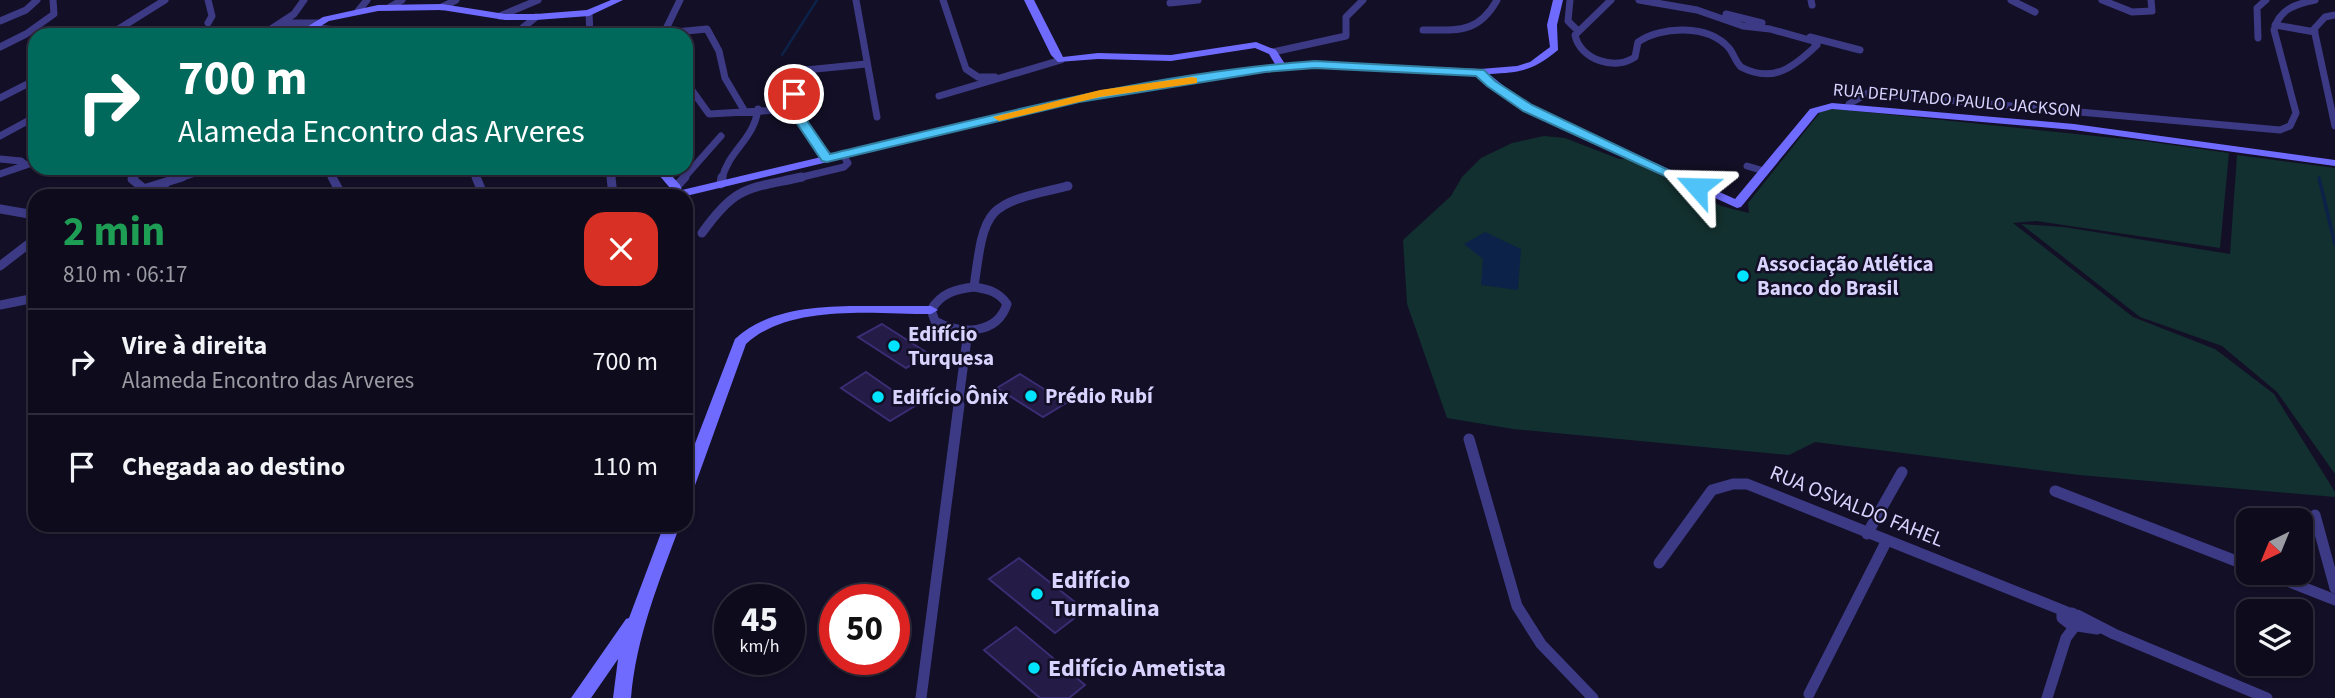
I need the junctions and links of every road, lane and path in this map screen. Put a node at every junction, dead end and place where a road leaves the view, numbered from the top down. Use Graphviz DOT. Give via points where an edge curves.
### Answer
graph roads {
  1 [pos="37,0"];
  2 [pos="53,0"];
  3 [pos="165,0"];
  4 [pos="208,0"];
  5 [pos="304,0"];
  6 [pos="367,0"];
  7 [pos="402,0"];
  8 [pos="456,0"];
  9 [pos="538,0"];
  10 [pos="618,0"];
  11 [pos="680,0"];
  12 [pos="856,0"];
  13 [pos="943,0"];
  14 [pos="1029,0"];
  15 [pos="1198,0"];
  16 [pos="1363,0"];
  17 [pos="1497,0"];
  18 [pos="1558,0"];
  19 [pos="1570,0"];
  20 [pos="1611,0"];
  21 [pos="1639,0"];
  22 [pos="1653,0"];
  23 [pos="2011,0"];
  24 [pos="2102,0"];
  25 [pos="2151,0"];
  26 [pos="2266,0"];
  27 [pos="2315,0"];
  28 [pos="1170,3"];
  29 [pos="390,7"];
  30 [pos="442,8"];
  31 [pos="358,11"];
  32 [pos="2035,12"];
  33 [pos="589,13"];
  34 [pos="2335,15"];
  35 [pos="500,16"];
  36 [pos="536,17"];
  37 [pos="0,21"];
  38 [pos="208,23"];
  39 [pos="281,23"];
  40 [pos="314,25"];
  41 [pos="2276,25"];
  42 [pos="36,28"];
  43 [pos="120,28"];
  44 [pos="273,28"];
  45 [pos="310,28"];
  46 [pos="333,28"];
  47 [pos="523,28"];
  48 [pos="590,28"];
  49 [pos="667,28"];
  50 [pos="1423,30"];
  51 [pos="693,31"];
  52 [pos="1578,31"];
  53 [pos="2314,32"];
  54 [pos="28,33"];
  55 [pos="2258,38"];
  56 [pos="0,47"];
  57 [pos="1860,50"];
  58 [pos="1061,60"];
  59 [pos="1278,60"];
  60 [pos="866,64"];
  61 [pos="1480,72"];
  62 [pos="1001,76"];
  63 [pos="28,84"];
  64 [pos="693,93"];
  65 [pos="939,96"];
  66 [pos="0,98"];
  67 [pos="1849,105"];
  68 [pos="797,109"];
  69 [pos="744,110"];
  70 [pos="758,110"];
  71 [pos="877,117"];
  72 [pos="28,121"];
  73 [pos="2335,126"];
  74 [pos="0,136"];
  75 [pos="721,136"];
  76 [pos="843,155"];
  77 [pos="0,159"];
  78 [pos="827,159"];
  79 [pos="28,163"];
  80 [pos="2335,163"];
  81 [pos="28,165"];
  82 [pos="1747,166"];
  83 [pos="693,170"];
  84 [pos="1764,171"];
  85 [pos="0,174"];
  86 [pos="136,175"];
  87 [pos="186,175"];
  88 [pos="689,175"];
  89 [pos="169,180"];
  90 [pos="721,184"];
  91 [pos="1068,186"];
  92 [pos="143,188"];
  93 [pos="159,189"];
  94 [pos="677,189"];
  95 [pos="692,189"];
  96 [pos="0,209"];
  97 [pos="28,214"];
  98 [pos="702,233"];
  99 [pos="28,243"];
  100 [pos="5,256"];
  101 [pos="0,266"];
  102 [pos="974,287"];
  103 [pos="28,299"];
  104 [pos="0,305"];
  105 [pos="931,310"];
  106 [pos="968,331"];
  107 [pos="1468,439"];
  108 [pos="693,469"];
  109 [pos="1902,472"];
  110 [pos="2054,491"];
  111 [pos="2315,514"];
  112 [pos="669,532"];
  113 [pos="1867,534"];
  114 [pos="1886,542"];
  115 [pos="2236,561"];
  116 [pos="1660,563"];
  117 [pos="2297,585"];
  118 [pos="2335,588"];
  119 [pos="2335,600"];
  120 [pos="641,611"];
  121 [pos="2071,619"];
  122 [pos="1809,694"];
  123 [pos="2263,697"];
  124 [pos="580,698"];
  125 [pos="622,698"];
  126 [pos="921,698"];
  127 [pos="1593,698"];
  128 [pos="2047,698"];
  1 -- 37 [label="street"];
  2 -- 42 [label="street" via="54,14"];
  3 -- 43 [label="street"];
  4 -- 38 [label="street" via="212,16"];
  5 -- 39 [label="street" via="299,10"];
  6 -- 31 [label="street"];
  7 -- 29 [label="street"];
  8 -- 30 [label="street"];
  9 -- 35 [label="street"];
  10 -- 33 [label="main road"];
  11 -- 49 [label="street"];
  12 -- 60 [label="street"];
  13 -- 62 [label="street" via="969,73"];
  14 -- 58 [label="main road"];
  15 -- 28 [label="street"];
  16 -- 59 [label="street" via="1346,17 1346,36"];
  17 -- 50 [label="street" via="1480,24"];
  18 -- 61 [label="main road" via="1552,51 1527,67"];
  19 -- 52 [label="street" via="1569,21"];
  20 -- 52 [label="street"];
  21 -- 52 [label="street" via="1706,12 1817,45 1788,71 1767,75 1738,65 1732,51 1720,41 1681,32 1658,32 1642,39 1631,61 1600,60 1579,48 1574,40"];
  22 -- 57 [label="street" via="1737,16"];
  23 -- 32 [label="street"];
  24 -- 25 [label="street" via="2128,11 2152,10"];
  26 -- 55 [label="street" via="2257,8"];
  27 -- 41 [label="street" via="2281,13"];
  29 -- 30 [label="main road"];
  29 -- 31 [label="main road"];
  30 -- 35 [label="main road"];
  31 -- 40 [label="main road"];
  33 -- 36 [label="main road"];
  33 -- 48 [label="street"];
  34 -- 53 [label="street" via="2325,17"];
  35 -- 36 [label="main road"];
  36 -- 47 [label="street"];
  39 -- 40 [label="street"];
  39 -- 44 [label="street"];
  40 -- 45 [label="main road"];
  40 -- 46 [label="street"];
  41 -- 53 [label="street"];
  41 -- 67 [label="street" via="2296,113 2290,126 2280,130 1868,93"];
  51 -- 69 [label="street" via="707,29 716,42 725,78"];
  53 -- 73 [label="street"];
  54 -- 56 [label="street"];
  58 -- 59 [label="main road" via="1171,58 1249,46 1263,47"];
  58 -- 62 [label="street"];
  59 -- 61 [label="main road"];
  59 -- 76 [label="main road" via="1090,96"];
  60 -- 68 [label="street" via="806,70 794,94"];
  60 -- 71 [label="street"];
  61 -- 84 [label="main road, RUA DEPUTADO PAULO JACKSON" via="1535,112 1737,204"];
  62 -- 65 [label="street"];
  63 -- 66 [label="street"];
  64 -- 69 [label="street" via="706,113"];
  67 -- 80 [label="main road, RUA DEPUTADO PAULO JACKSON" via="2074,127"];
  67 -- 84 [label="main road, RUA DEPUTADO PAULO JACKSON" via="1814,111"];
  68 -- 70 [label="street"];
  68 -- 78 [label="street"];
  69 -- 70 [label="street"];
  70 -- 90 [label="street" via="754,132 728,163"];
  72 -- 74 [label="street"];
  75 -- 83 [label="street"];
  76 -- 78 [label="main road"];
  76 -- 98 [label="street" via="848,163 844,167 741,191 721,206"];
  77 -- 79 [label="street"];
  78 -- 90 [label="main road"];
  81 -- 85 [label="street"];
  82 -- 84 [label="street"];
  86 -- 92 [label="street" via="132,180"];
  87 -- 89 [label="street"];
  88 -- 94 [label="street"];
  89 -- 92 [label="street"];
  89 -- 93 [label="street"];
  90 -- 95 [label="main road"];
  91 -- 102 [label="street" via="1013,202 988,219"];
  96 -- 97 [label="street"];
  99 -- 100 [label="street"];
  100 -- 101 [label="street"];
  102 -- 105 [label="street" via="941,296"];
  102 -- 106 [label="street" via="1003,298 1006,312 992,325"];
  103 -- 104 [label="street"];
  105 -- 106 [label="street" via="941,326"];
  105 -- 108 [label="main road" via="794,314 752,329 740,342"];
  106 -- 126 [label="street"];
  107 -- 127 [label="street" via="1520,614 1536,639"];
  109 -- 113 [label="street"];
  110 -- 115 [label="street"];
  111 -- 118 [label="street"];
  112 -- 120 [label="main road"];
  113 -- 114 [label="street, RUA OSVALDO FAHEL"];
  113 -- 116 [label="street, RUA OSVALDO FAHEL" via="1761,488 1733,484 1712,490"];
  114 -- 121 [label="street, RUA OSVALDO FAHEL" via="2029,597"];
  114 -- 122 [label="street"];
  117 -- 119 [label="street"];
  120 -- 124 [label="main road"];
  120 -- 125 [label="main road"];
  121 -- 123 [label="street, RUA OSVALDO FAHEL"];
  121 -- 128 [label="street"];
}
